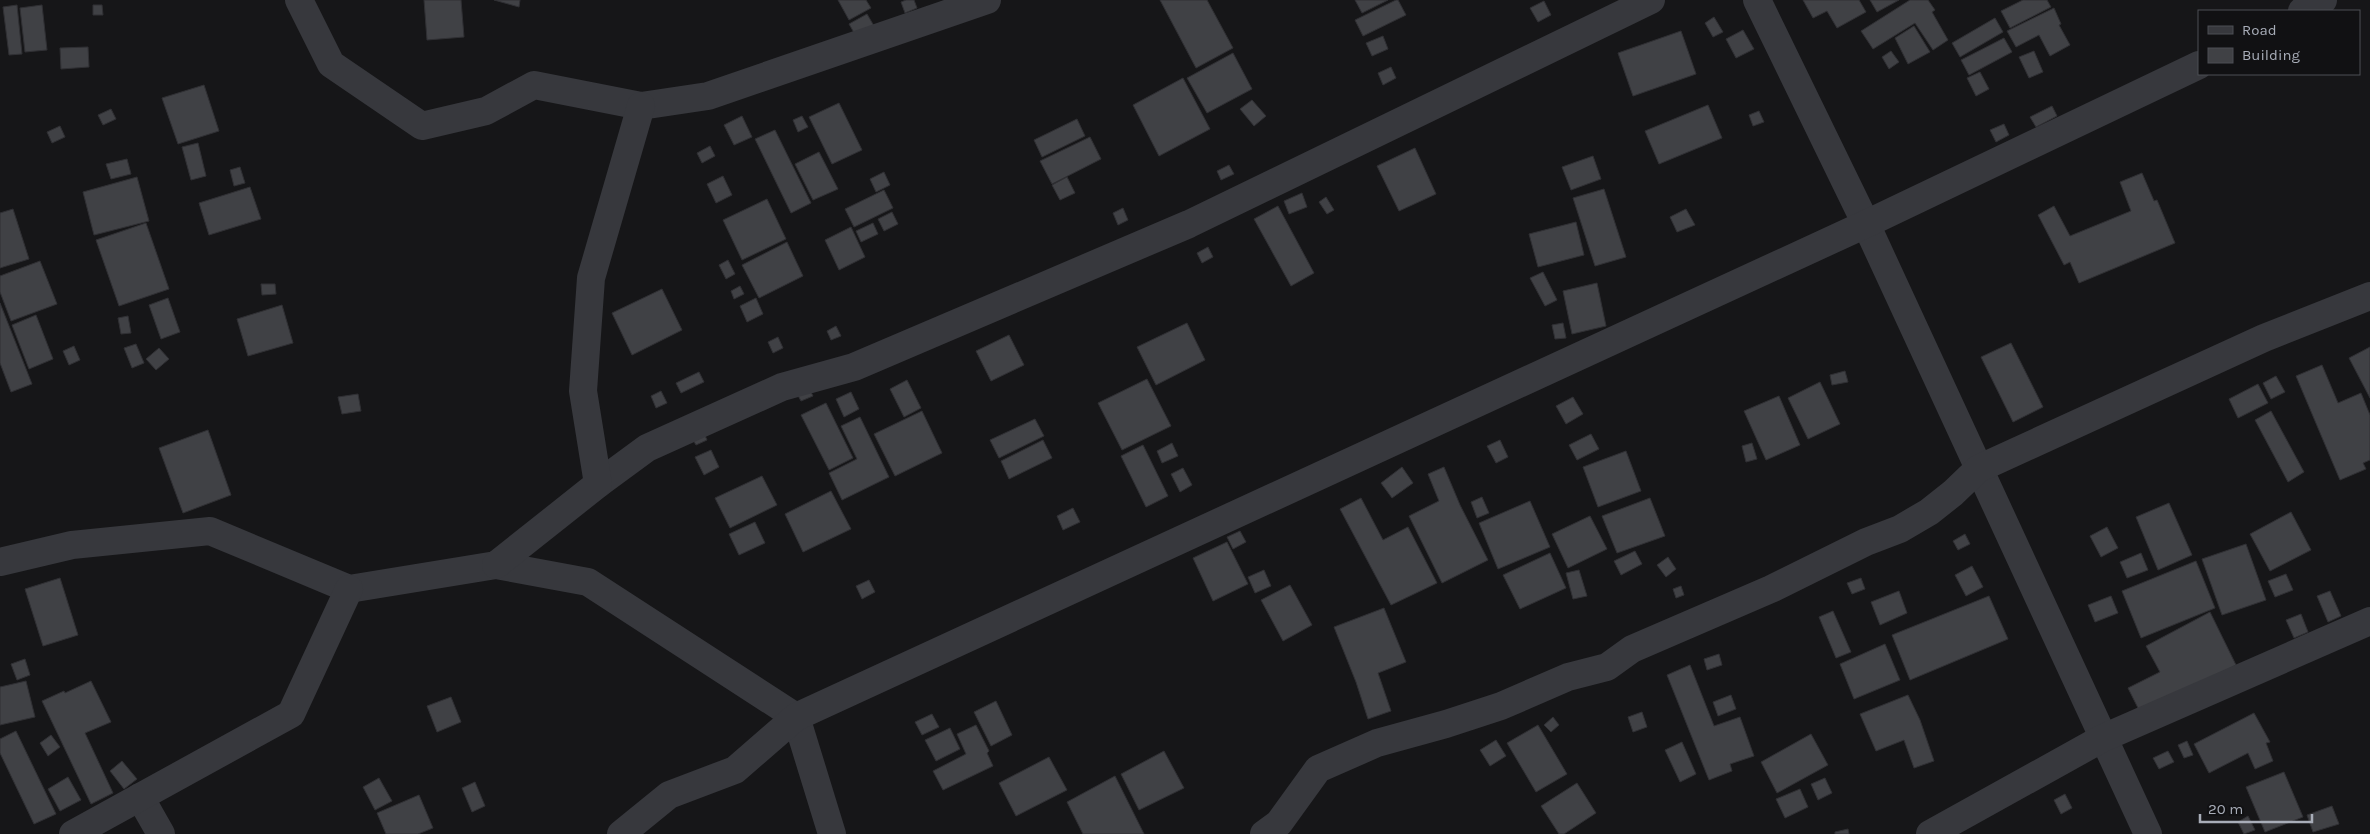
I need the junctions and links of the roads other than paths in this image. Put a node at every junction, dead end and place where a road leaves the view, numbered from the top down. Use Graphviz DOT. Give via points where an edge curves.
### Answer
graph roads {
  1 [pos="299,0"];
  2 [pos="987,0"];
  3 [pos="1651,0"];
  4 [pos="1757,0"];
  5 [pos="2323,0"];
  6 [pos="2304,10"];
  7 [pos="2198,65"];
  8 [pos="641,106"];
  9 [pos="1866,224"];
  10 [pos="2370,296"];
  11 [pos="1978,469"];
  12 [pos="598,484"];
  13 [pos="0,562"];
  14 [pos="496,565"];
  15 [pos="349,589"];
  16 [pos="2370,621"];
  17 [pos="796,717"];
  18 [pos="2103,738"];
  19 [pos="140,797"];
  20 [pos="73,834"];
  21 [pos="161,834"];
  22 [pos="621,834"];
  23 [pos="832,834"];
  24 [pos="1264,834"];
  25 [pos="1930,834"];
  26 [pos="2148,834"];
  1 -- 8 [label="street" via="331,64 422,126 486,111 534,85"];
  2 -- 8 [label="street" via="708,96"];
  3 -- 12 [label="street" via="1188,224 862,364 782,387 647,448"];
  4 -- 9 [label="street"];
  5 -- 6 [label="street"];
  7 -- 9 [label="street"];
  8 -- 12 [label="street" via="591,278 583,391"];
  9 -- 11 [label="street"];
  9 -- 17 [label="street"];
  10 -- 11 [label="street" via="2264,338"];
  11 -- 18 [label="street"];
  11 -- 24 [label="street" via="1935,507 1900,529 1632,649 1607,667 1568,677 1501,706 1377,743 1318,769 1279,823"];
  12 -- 14 [label="street"];
  13 -- 15 [label="street" via="72,545 210,531"];
  14 -- 15 [label="street"];
  14 -- 17 [label="street" via="588,582"];
  15 -- 19 [label="street" via="290,714"];
  16 -- 18 [label="street"];
  17 -- 22 [label="street" via="735,770 669,795"];
  17 -- 23 [label="street"];
  18 -- 25 [label="street"];
  18 -- 26 [label="street"];
  19 -- 20 [label="street"];
  19 -- 21 [label="street"];
}
